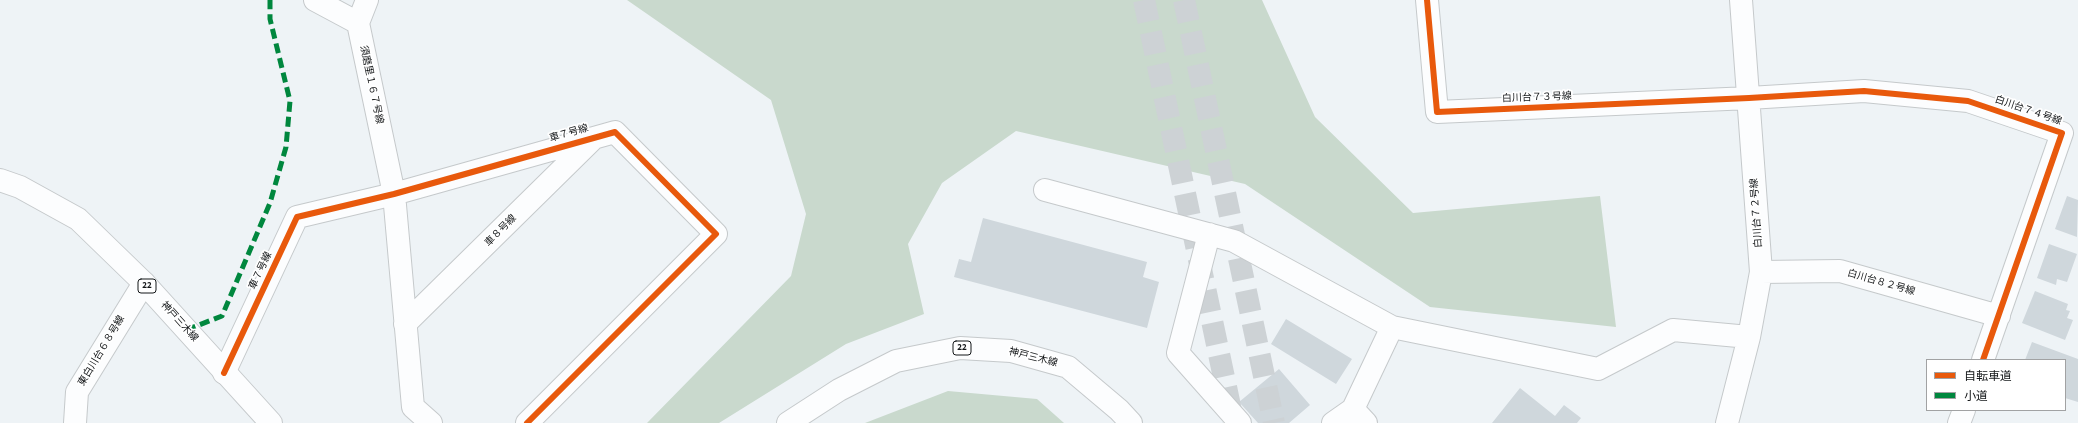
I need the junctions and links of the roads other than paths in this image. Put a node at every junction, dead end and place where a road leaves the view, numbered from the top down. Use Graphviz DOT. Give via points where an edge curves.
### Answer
graph roads {
  1 [pos="315,0"];
  2 [pos="367,0"];
  3 [pos="1427,0"];
  4 [pos="1741,0"];
  5 [pos="358,23"];
  6 [pos="1749,98"];
  7 [pos="596,137"];
  8 [pos="0,180"];
  9 [pos="1045,190"];
  10 [pos="394,194"];
  11 [pos="1209,234"];
  12 [pos="1761,272"];
  13 [pos="144,283"];
  14 [pos="1999,316"];
  15 [pos="405,324"];
  16 [pos="1392,327"];
  17 [pos="1749,337"];
  18 [pos="1983,359"];
  19 [pos="224,373"];
  20 [pos="1964,411"];
  21 [pos="1360,416"];
  22 [pos="75,423"];
  23 [pos="271,423"];
  24 [pos="431,423"];
  25 [pos="526,423"];
  26 [pos="788,423"];
  27 [pos="1131,423"];
  28 [pos="1240,423"];
  29 [pos="1333,423"];
  30 [pos="1728,423"];
  31 [pos="1959,423"];
  1 -- 5 [label="street"];
  2 -- 5 [label="street"];
  3 -- 6 [label="street, 白川台７３号線" via="1437,112"];
  4 -- 6 [label="street, 白川台７２号線"];
  5 -- 10 [label="street, 須磨里１６７号線"];
  6 -- 12 [label="street, 白川台７２号線"];
  6 -- 14 [label="street, 白川台７４号線" via="1864,91 1968,101 2062,133"];
  7 -- 10 [label="street, 車７号線"];
  7 -- 15 [label="street, 車８号線"];
  7 -- 25 [label="street, 車７号線" via="615,132 716,234"];
  8 -- 13 [label="street, 神戸三木線 / 22" via="20,187 78,219"];
  9 -- 11 [label="street"];
  10 -- 15 [label="street"];
  10 -- 19 [label="street, 車７号線" via="297,217"];
  11 -- 16 [label="street" via="1234,241"];
  11 -- 28 [label="street" via="1178,353"];
  12 -- 14 [label="street, 白川台８２号線" via="1840,271"];
  12 -- 17 [label="street, 白川台７２号線"];
  13 -- 19 [label="street, 神戸三木線 / 22"];
  13 -- 22 [label="street, 東白川台６８号線" via="77,392"];
  14 -- 18 [label="street, 白川台７４号線"];
  15 -- 24 [label="street" via="413,407"];
  16 -- 17 [label="street" via="1598,369 1673,330"];
  16 -- 21 [label="street"];
  17 -- 30 [label="street, 白川台７２号線"];
  19 -- 23 [label="street, 神戸三木線 / 22"];
  20 -- 31 [label="street"];
  21 -- 29 [label="street"];
  26 -- 27 [label="street, 神戸三木線 / 22" via="839,390 896,361 960,348 1011,351 1068,367"];
}
